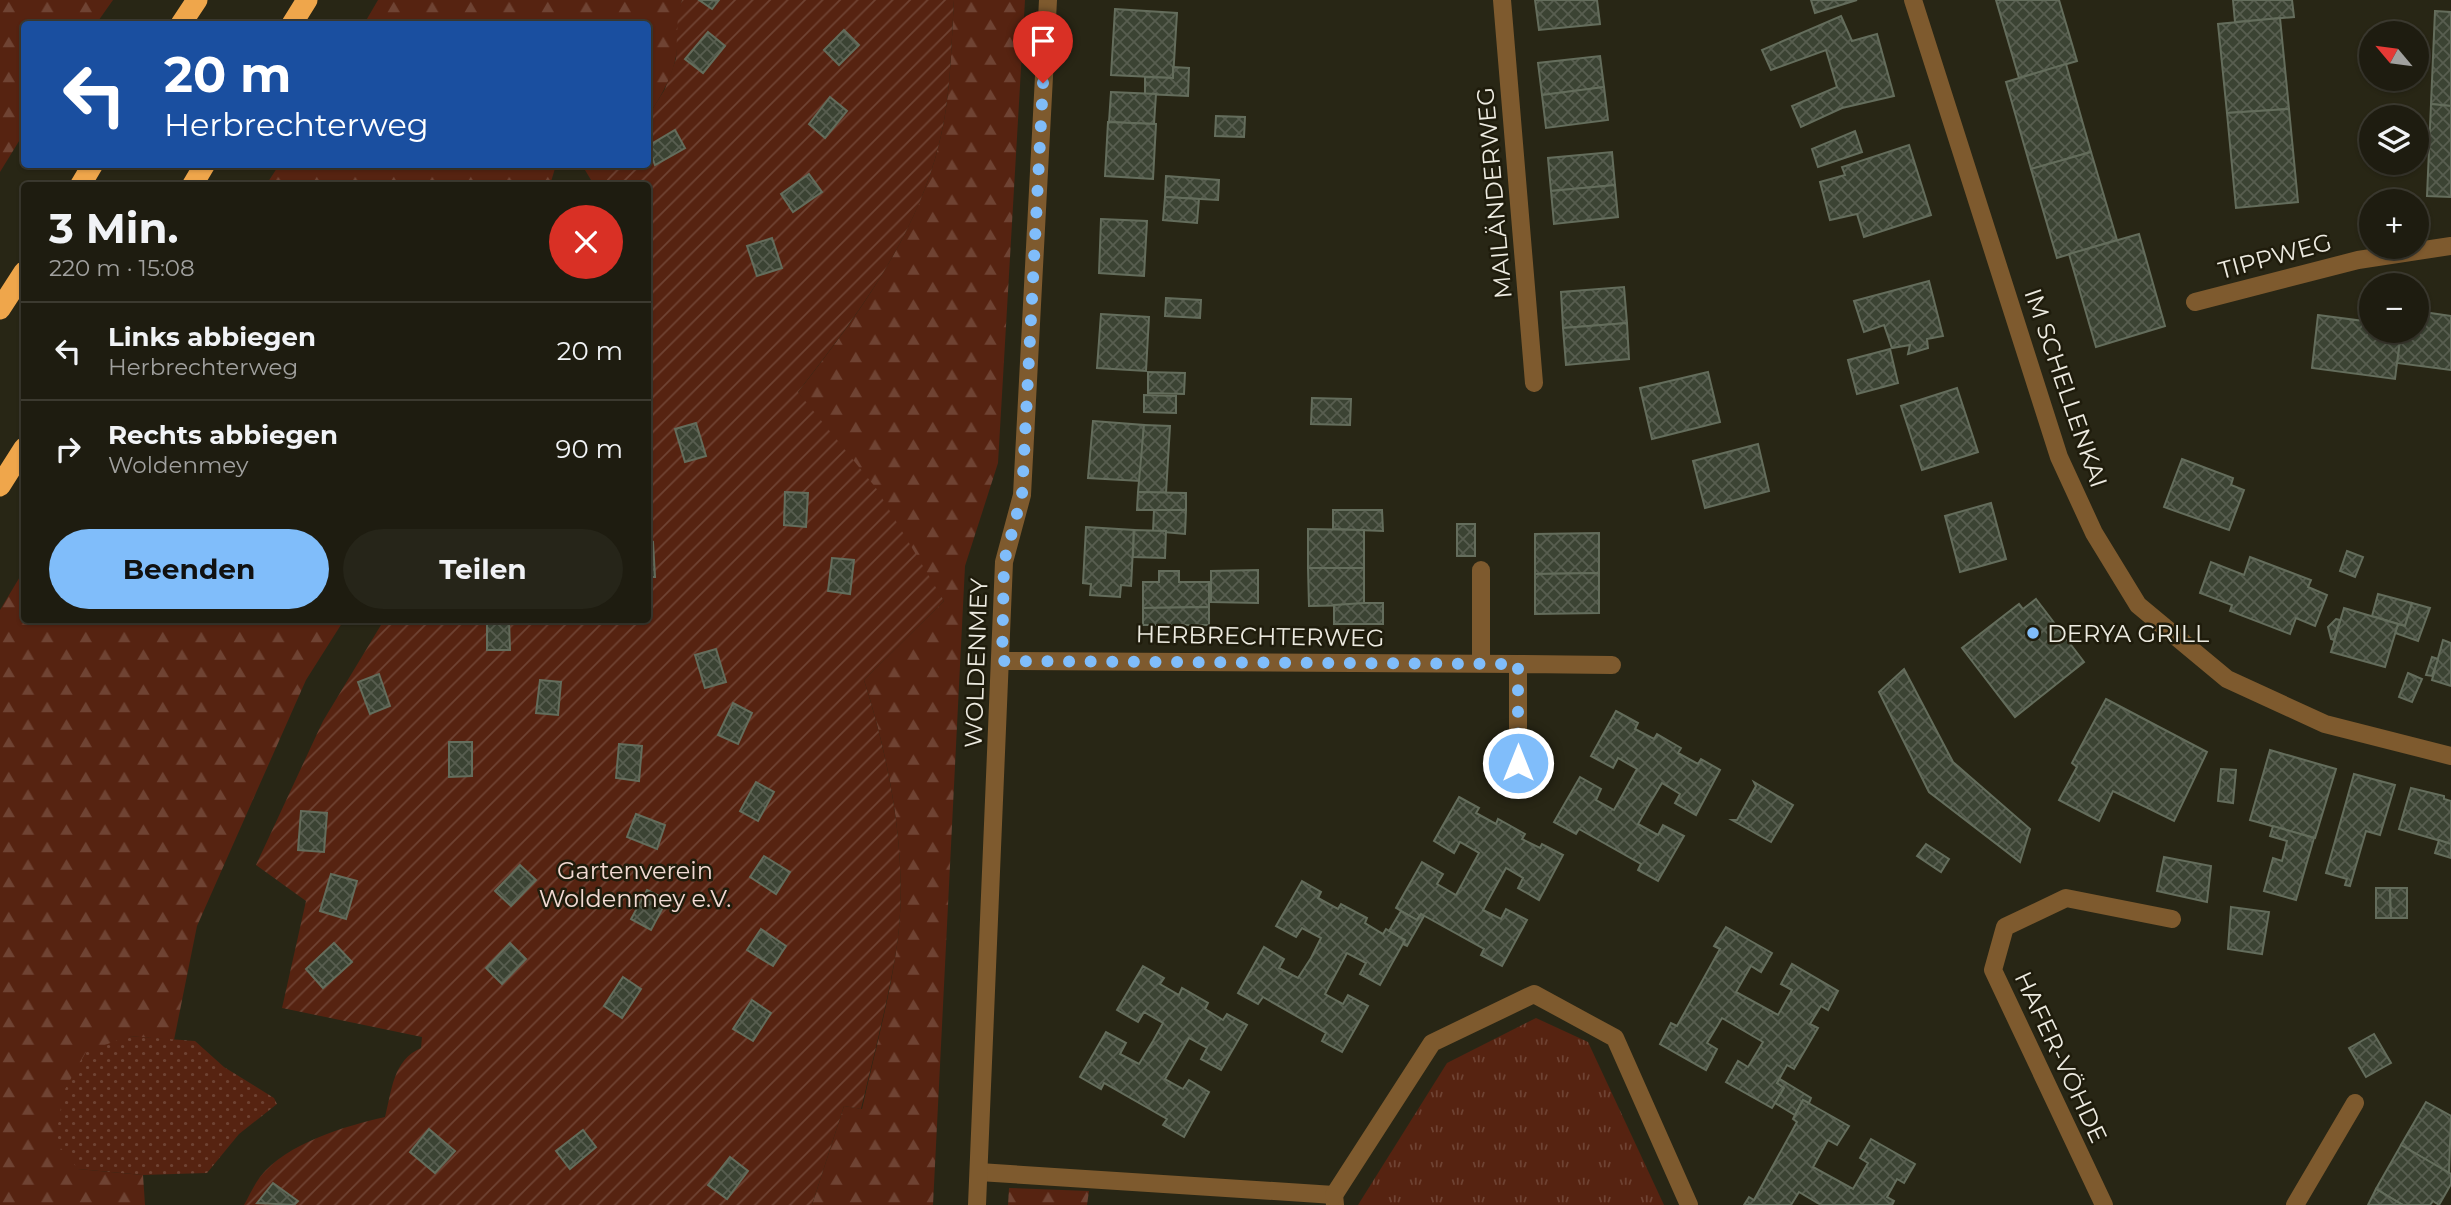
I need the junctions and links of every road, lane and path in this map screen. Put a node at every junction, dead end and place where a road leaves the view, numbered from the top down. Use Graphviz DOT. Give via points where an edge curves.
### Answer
graph roads {
  1 [pos="197,0"];
  2 [pos="307,0"];
  3 [pos="1048,0"];
  4 [pos="1502,0"];
  5 [pos="1913,0"];
  6 [pos="183,21"];
  7 [pos="294,21"];
  8 [pos="2451,246"];
  9 [pos="21,277"];
  10 [pos="2195,302"];
  11 [pos="0,309"];
  12 [pos="1534,383"];
  13 [pos="21,453"];
  14 [pos="0,486"];
  15 [pos="1481,570"];
  16 [pos="1002,661"];
  17 [pos="1481,663"];
  18 [pos="1518,664"];
  19 [pos="1612,665"];
  20 [pos="2451,756"];
  21 [pos="1518,763"];
  22 [pos="2172,919"];
  23 [pos="2355,1103"];
  24 [pos="979,1172"];
  25 [pos="1335,1200"];
  26 [pos="977,1205"];
  27 [pos="1689,1205"];
  28 [pos="2104,1205"];
  29 [pos="2295,1205"];
  1 -- 6 [label="highway"];
  2 -- 7 [label="highway"];
  3 -- 16 [label="street, WOLDENMEY" via="1022,495 1004,562"];
  4 -- 12 [label="street, MAILÄNDERWEG"];
  5 -- 20 [label="street, IM SCHELLENKAI" via="2059,457 2094,533 2138,605 2227,679 2325,724"];
  8 -- 10 [label="street, TIPPWEG" via="2358,260"];
  9 -- 11 [label="highway"];
  13 -- 14 [label="highway"];
  15 -- 17 [label="street"];
  16 -- 17 [label="street, HERBRECHTERWEG"];
  16 -- 24 [label="street, WOLDENMEY"];
  17 -- 18 [label="street, HERBRECHTERWEG"];
  18 -- 19 [label="street, HERBRECHTERWEG"];
  18 -- 21 [label="street"];
  22 -- 28 [label="street, HAFER-VÖHDE" via="2066,898 2005,927 1993,970"];
  23 -- 29 [label="street"];
  24 -- 25 [label="street"];
  24 -- 26 [label="street, WOLDENMEY"];
  25 -- 27 [label="street" via="1432,1043 1534,994 1615,1038"];
}
